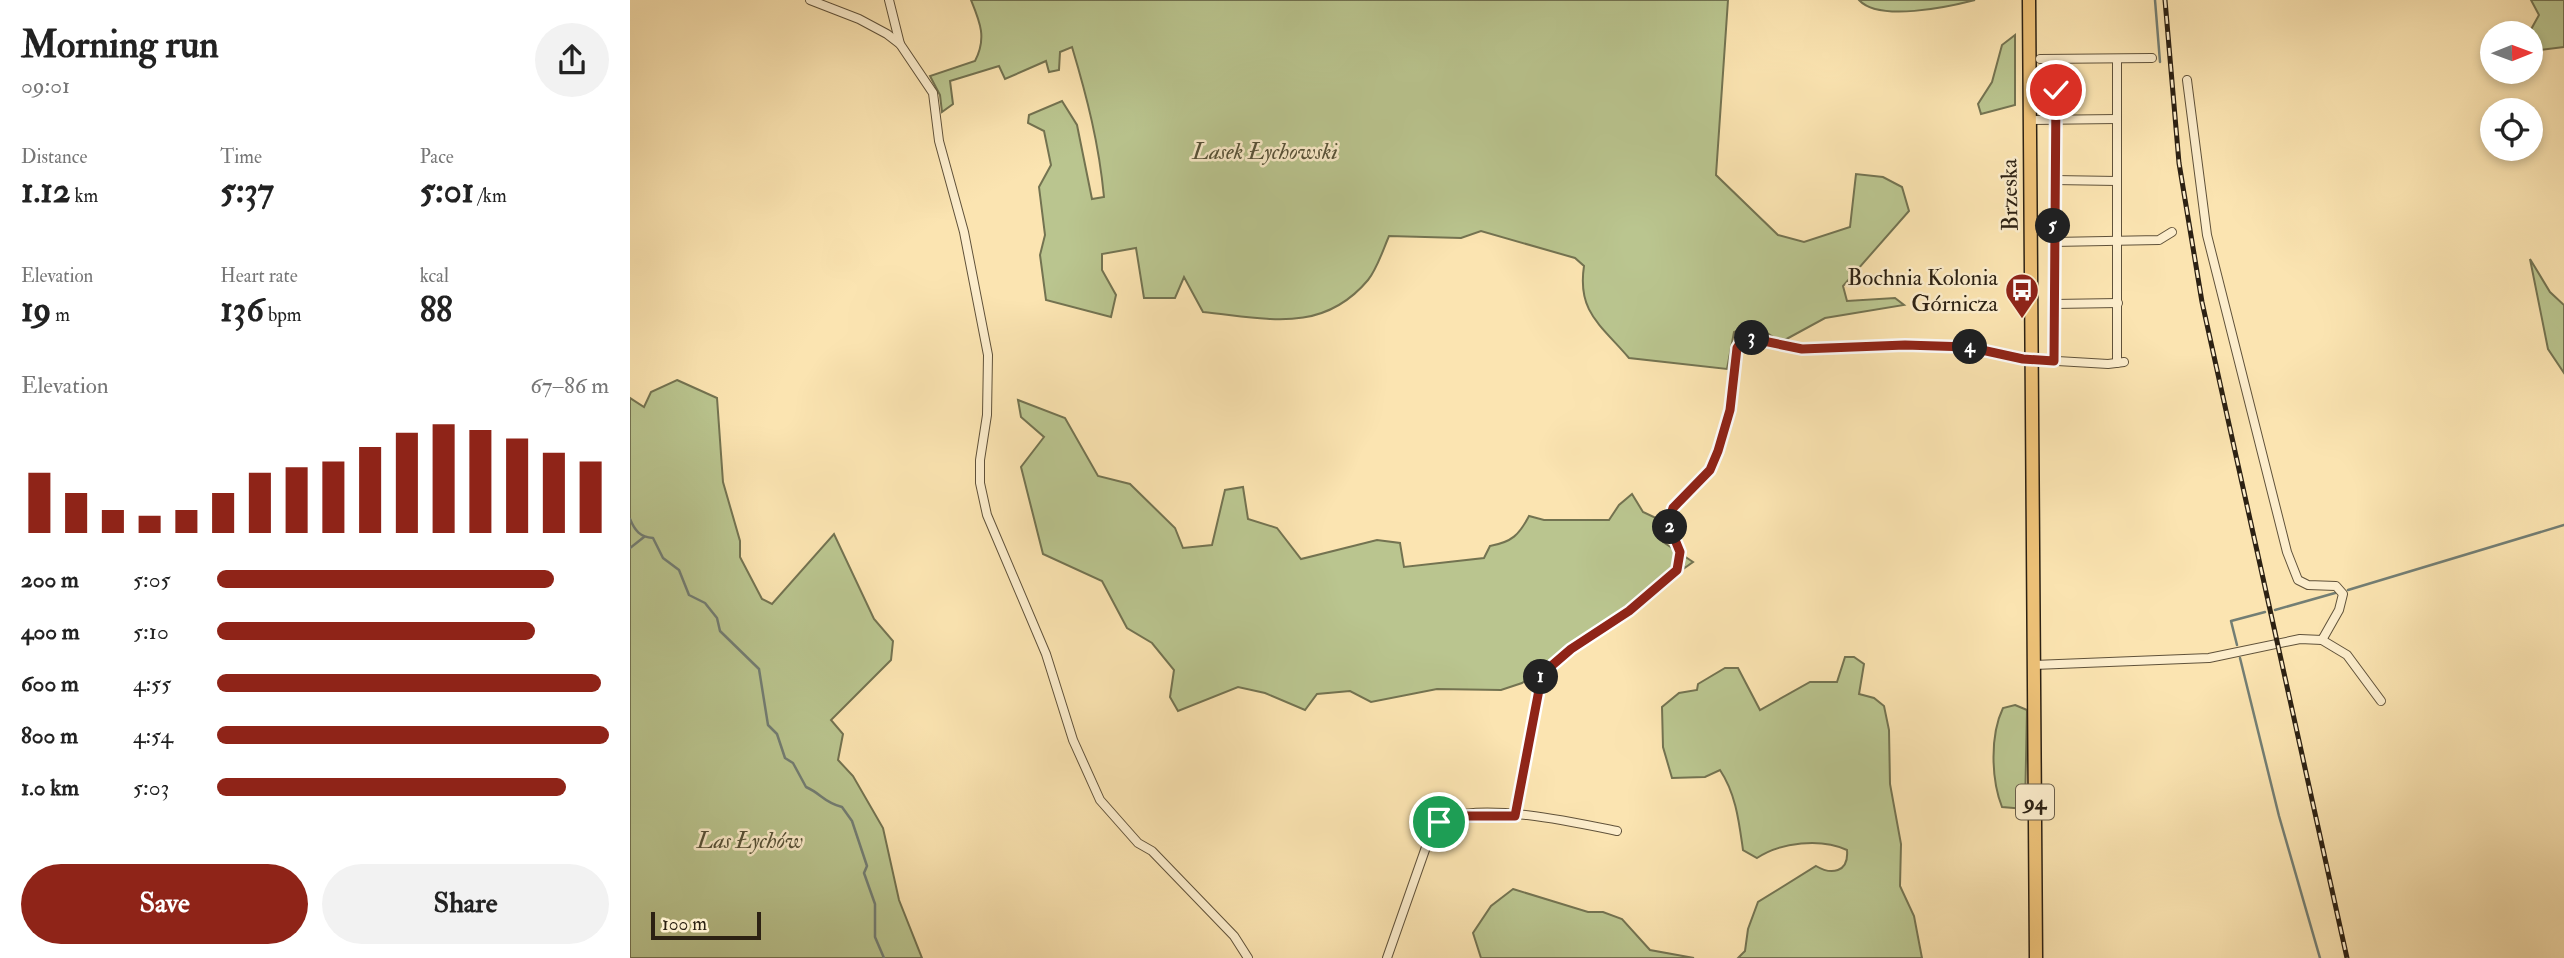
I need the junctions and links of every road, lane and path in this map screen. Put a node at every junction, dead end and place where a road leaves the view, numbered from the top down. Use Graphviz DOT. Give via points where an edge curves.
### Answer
graph roads {
  1 [pos="810,0"];
  2 [pos="889,0"];
  3 [pos="2027,0"];
  4 [pos="900,44"];
  5 [pos="2152,58"];
  6 [pos="2040,59"];
  7 [pos="2117,59"];
  8 [pos="2058,60"];
  9 [pos="2187,80"];
  10 [pos="2056,119"];
  11 [pos="2117,119"];
  12 [pos="2029,120"];
  13 [pos="2054,180"];
  14 [pos="2117,181"];
  15 [pos="2172,232"];
  16 [pos="2118,240"];
  17 [pos="2053,242"];
  18 [pos="2118,303"];
  19 [pos="2054,304"];
  20 [pos="2031,359"];
  21 [pos="2054,361"];
  22 [pos="2322,640"];
  23 [pos="2034,665"];
  24 [pos="2381,701"];
  25 [pos="1515,816"];
  26 [pos="1617,831"];
  27 [pos="1248,958"];
  28 [pos="1387,958"];
  29 [pos="2036,958"];
  1 -- 4 [label="street"];
  2 -- 4 [label="street"];
  3 -- 12 [label="main road, Brzeska / 94"];
  4 -- 27 [label="street" via="933,93 939,141 986,340 988,399 980,483 987,515 1046,654 1073,740 1108,811 1199,898"];
  5 -- 7 [label="street"];
  6 -- 8 [label="street"];
  7 -- 8 [label="street"];
  7 -- 11 [label="street"];
  8 -- 10 [label="street"];
  9 -- 22 [label="street" via="2207,235 2293,572 2303,584 2336,586 2343,593"];
  10 -- 11 [label="street"];
  10 -- 12 [label="street"];
  10 -- 13 [label="street"];
  11 -- 14 [label="street"];
  12 -- 20 [label="main road, Brzeska / 94"];
  13 -- 14 [label="street"];
  13 -- 17 [label="street"];
  14 -- 16 [label="street"];
  15 -- 16 [label="street" via="2159,240"];
  16 -- 17 [label="street"];
  16 -- 18 [label="street"];
  17 -- 19 [label="street"];
  18 -- 19 [label="street"];
  18 -- 21 [label="street" via="2121,363"];
  19 -- 21 [label="street"];
  20 -- 21 [label="street"];
  20 -- 23 [label="main road, Brzeska / 94"];
  20 -- 25 [label="street" via="1968,347 1802,349 1750,337 1739,340 1730,410 1718,451 1710,470 1673,508 1670,517 1680,565 1629,611 1542,674"];
  22 -- 23 [label="street" via="2300,639 2209,658"];
  22 -- 24 [label="street" via="2347,655"];
  23 -- 29 [label="main road, 94"];
  25 -- 26 [label="street" via="1555,818"];
  25 -- 28 [label="street" via="1453,816 1439,822 1432,830"];
}
